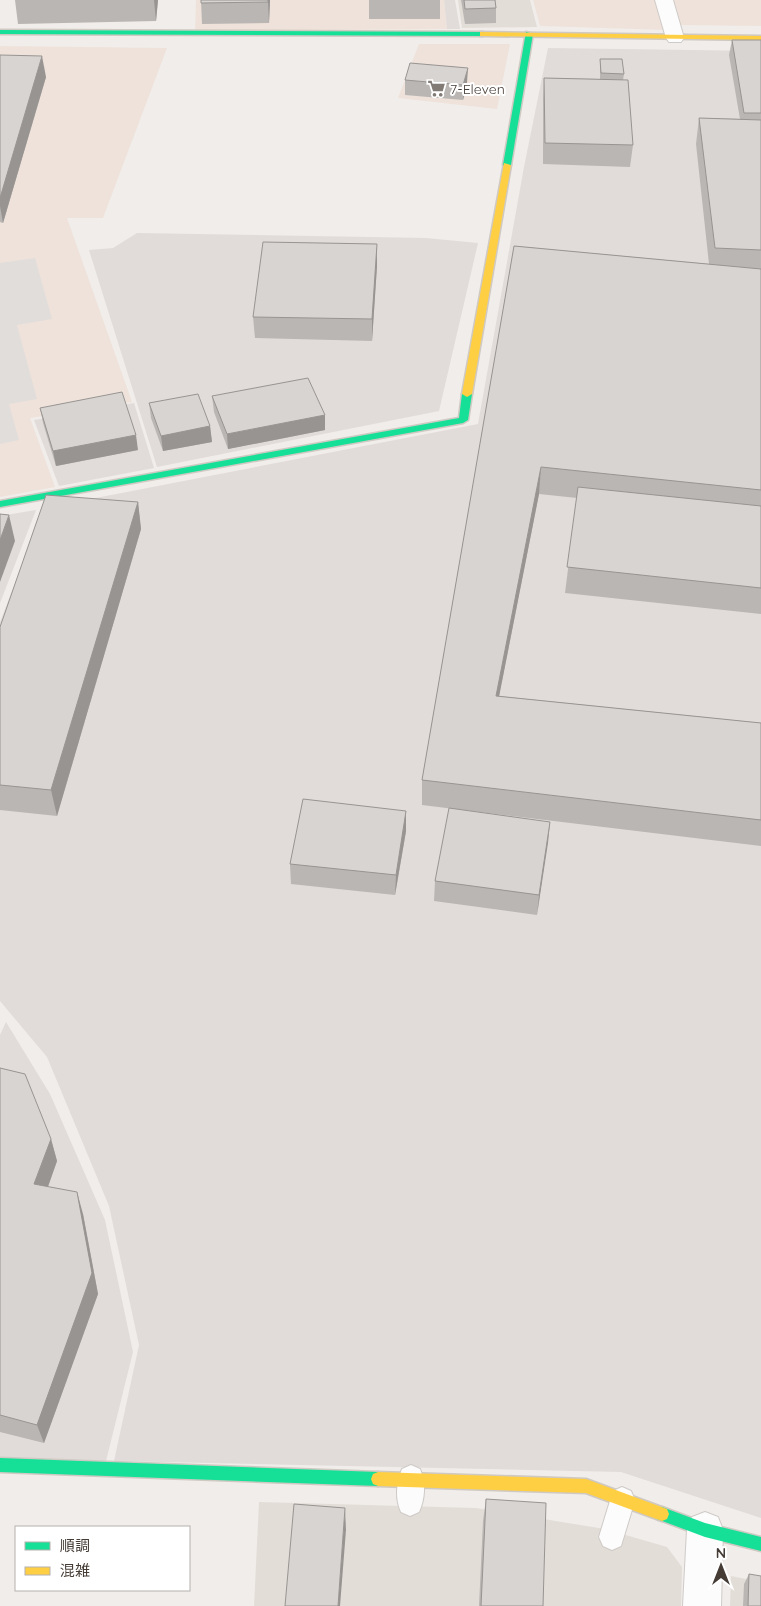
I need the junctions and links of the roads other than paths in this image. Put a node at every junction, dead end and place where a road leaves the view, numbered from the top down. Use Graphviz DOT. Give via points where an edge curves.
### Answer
graph roads {
  1 [pos="664,0"];
  2 [pos="0,32"];
  3 [pos="529,34"];
  4 [pos="675,38"];
  5 [pos="761,38"];
  6 [pos="0,504"];
  7 [pos="0,1465"];
  8 [pos="622,1500"];
  9 [pos="705,1530"];
  10 [pos="612,1537"];
  11 [pos="761,1544"];
  12 [pos="702,1606"];
  1 -- 4 [label="street"];
  2 -- 3 [label="street"];
  3 -- 4 [label="street"];
  3 -- 6 [label="street" via="462,420"];
  4 -- 5 [label="street"];
  7 -- 8 [label="street" via="410,1490 586,1486"];
  8 -- 9 [label="street"];
  8 -- 10 [label="lane"];
  9 -- 11 [label="street"];
  9 -- 12 [label="street"];
}
